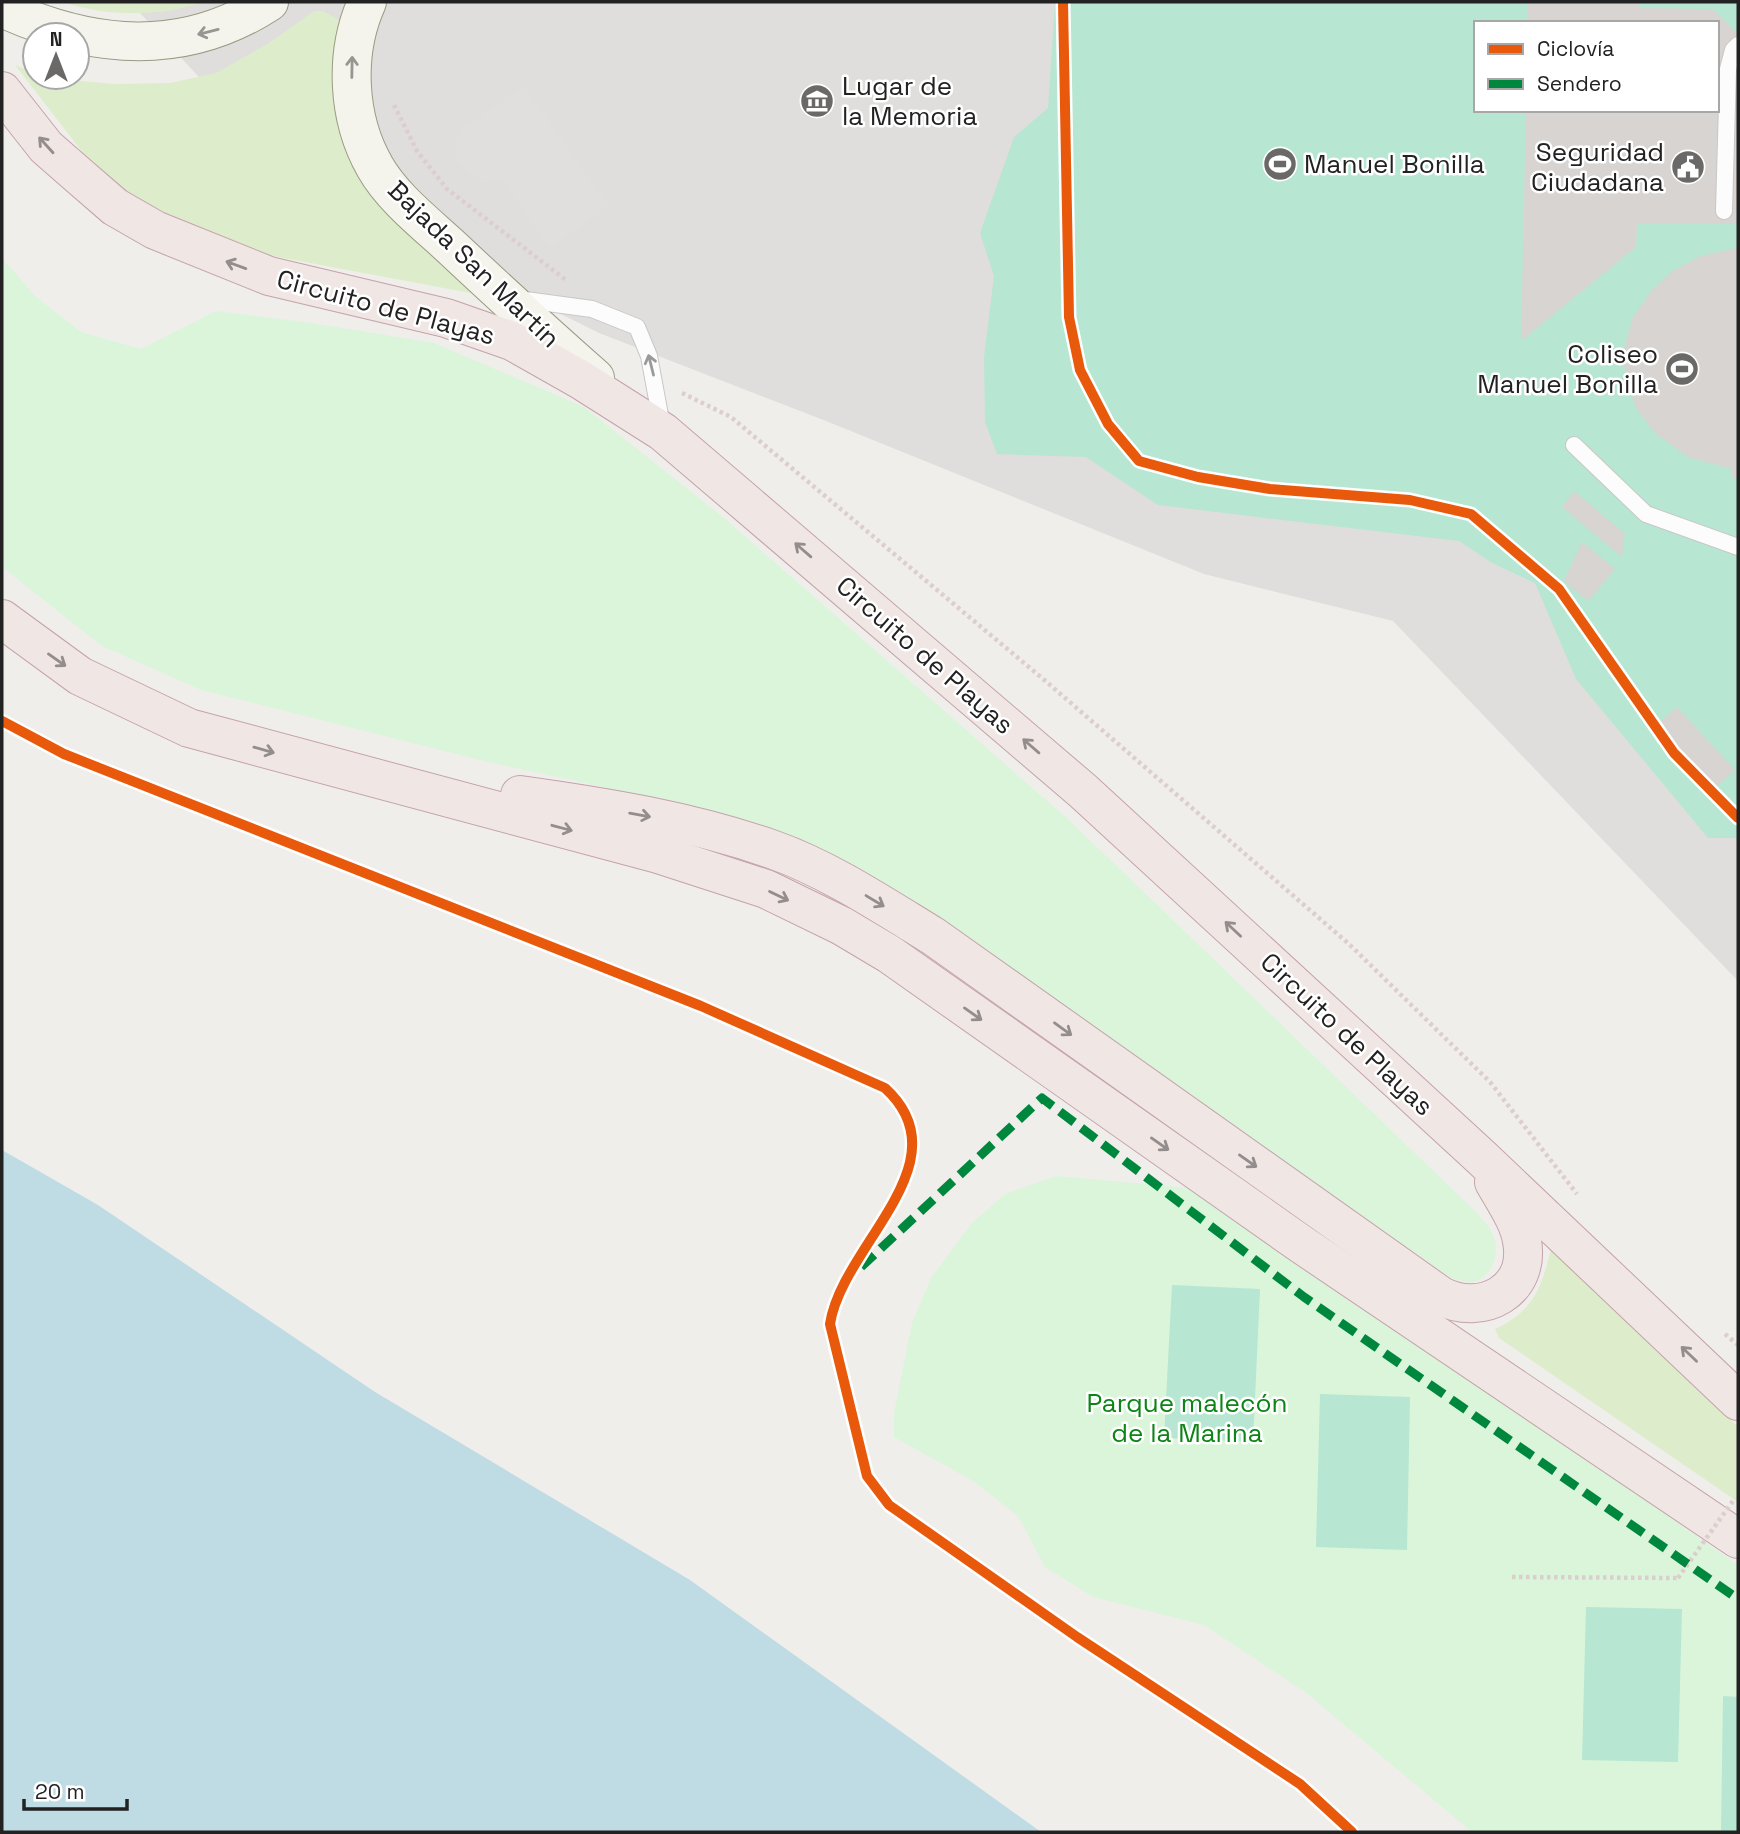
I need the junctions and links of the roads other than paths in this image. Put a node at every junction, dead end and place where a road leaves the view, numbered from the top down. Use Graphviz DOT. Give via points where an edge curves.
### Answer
graph roads {
  1 [pos="268,2"];
  2 [pos="367,2"];
  3 [pos="2,8"];
  4 [pos="1737,50"];
  5 [pos="2,91"];
  6 [pos="1724,211"];
  7 [pos="505,298"];
  8 [pos="651,425"];
  9 [pos="1574,445"];
  10 [pos="1738,547"];
  11 [pos="2,619"];
  12 [pos="355,772"];
  13 [pos="1482,1158"];
  14 [pos="1738,1401"];
  15 [pos="1738,1539"];
  1 -- 3 [label="main road, one-way" via="219,30 172,40 137,41 69,33"];
  7 -- 2 [label="main road, Bajada San Martín, one-way" via="402,199 376,169 366,149 354,106 352,62"];
  4 -- 6 [label="lane" via="1728,69"];
  8 -- 5 [label="highway, Circuito de Playas, one-way" via="538,355 476,327 269,276 155,230 115,207 46,147"];
  7 -- 8 [label="main road, Bajada San Martín"];
  8 -- 7 [label="lane, one-way" via="653,373 636,327 592,309"];
  13 -- 8 [label="highway, Circuito de Playas, one-way" via="1083,791"];
  9 -- 10 [label="lane" via="1646,514"];
  11 -- 12 [label="highway, one-way" via="80,677 189,728"];
  12 -- 13 [label="highway, one-way" via="675,821 776,850 862,893 933,936 1458,1305 1475,1306 1508,1289 1523,1256 1516,1222"];
  12 -- 15 [label="highway, one-way" via="658,854 766,889 842,926 889,954 1312,1252"];
  14 -- 13 [label="highway, Circuito de Playas, one-way"];
}
